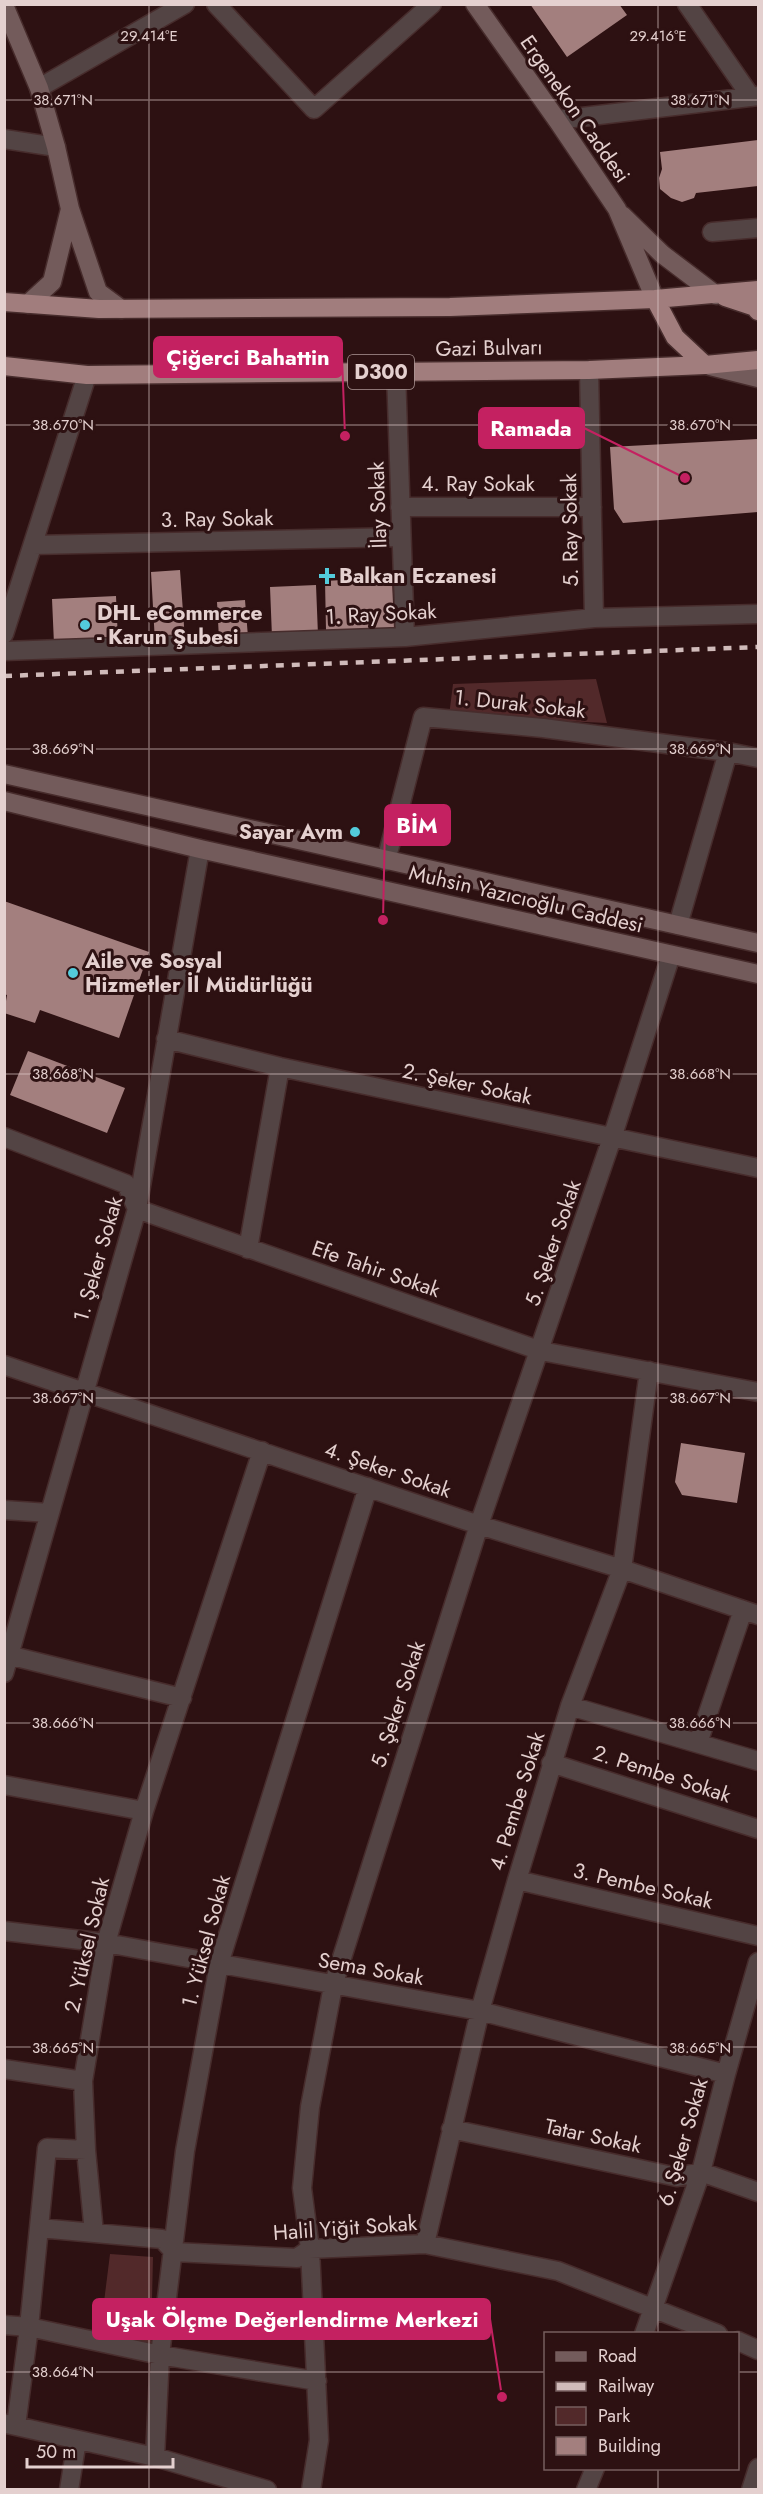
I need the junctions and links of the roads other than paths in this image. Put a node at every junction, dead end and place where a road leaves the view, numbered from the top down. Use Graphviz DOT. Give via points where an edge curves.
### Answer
graph roads {
  1 [pos="186,4"];
  2 [pos="216,4"];
  3 [pos="432,4"];
  4 [pos="475,4"];
  5 [pos="687,4"];
  6 [pos="4,5"];
  7 [pos="39,88"];
  8 [pos="755,97"];
  9 [pos="557,120"];
  10 [pos="4,140"];
  11 [pos="56,147"];
  12 [pos="70,209"];
  13 [pos="617,209"];
  14 [pos="759,228"];
  15 [pos="712,232"];
  16 [pos="759,290"];
  17 [pos="716,295"];
  18 [pos="655,299"];
  19 [pos="4,302"];
  20 [pos="28,304"];
  21 [pos="121,309"];
  22 [pos="759,311"];
  23 [pos="758,364"];
  24 [pos="705,365"];
  25 [pos="4,366"];
  26 [pos="589,370"];
  27 [pos="396,372"];
  28 [pos="87,375"];
  29 [pos="400,507"];
  30 [pos="592,507"];
  31 [pos="402,537"];
  32 [pos="33,545"];
  33 [pos="759,614"];
  34 [pos="594,618"];
  35 [pos="4,634"];
  36 [pos="405,637"];
  37 [pos="4,651"];
  38 [pos="728,752"];
  39 [pos="759,758"];
  40 [pos="4,774"];
  41 [pos="4,801"];
  42 [pos="200,849"];
  43 [pos="386,861"];
  44 [pos="678,925"];
  45 [pos="759,943"];
  46 [pos="671,955"];
  47 [pos="759,974"];
  48 [pos="166,1039"];
  49 [pos="280,1067"];
  50 [pos="4,1137"];
  51 [pos="612,1138"];
  52 [pos="759,1168"];
  53 [pos="137,1209"];
  54 [pos="248,1249"];
  55 [pos="541,1351"];
  56 [pos="4,1365"];
  57 [pos="649,1371"];
  58 [pos="84,1390"];
  59 [pos="759,1392"];
  60 [pos="262,1451"];
  61 [pos="368,1486"];
  62 [pos="4,1510"];
  63 [pos="49,1513"];
  64 [pos="479,1525"];
  65 [pos="622,1569"];
  66 [pos="751,1612"];
  67 [pos="8,1654"];
  68 [pos="4,1673"];
  69 [pos="182,1698"];
  70 [pos="570,1706"];
  71 [pos="698,1743"];
  72 [pos="759,1761"];
  73 [pos="551,1763"];
  74 [pos="4,1785"];
  75 [pos="144,1811"];
  76 [pos="759,1829"];
  77 [pos="517,1880"];
  78 [pos="4,1931"];
  79 [pos="759,1936"];
  80 [pos="106,1943"];
  81 [pos="759,1962"];
  82 [pos="219,1964"];
  83 [pos="756,1981"];
  84 [pos="333,1986"];
  85 [pos="480,2011"];
  86 [pos="4,2069"];
  87 [pos="726,2074"];
  88 [pos="83,2081"];
  89 [pos="451,2129"];
  90 [pos="86,2150"];
  91 [pos="701,2172"];
  92 [pos="759,2192"];
  93 [pos="39,2228"];
  94 [pos="94,2233"];
  95 [pos="425,2244"];
  96 [pos="310,2249"];
  97 [pos="174,2252"];
  98 [pos="653,2308"];
  99 [pos="4,2325"];
  100 [pos="29,2327"];
  101 [pos="645,2332"];
  102 [pos="713,2332"];
  103 [pos="739,2341"];
  104 [pos="759,2350"];
  105 [pos="160,2355"];
  106 [pos="317,2380"];
  107 [pos="10,2425"];
  108 [pos="77,2440"];
  109 [pos="155,2457"];
  110 [pos="759,2468"];
  111 [pos="595,2470"];
  112 [pos="69,2490"];
  113 [pos="267,2490"];
  114 [pos="311,2490"];
  115 [pos="586,2490"];
  116 [pos="751,2490"];
  1 -- 7 [label="street"];
  2 -- 3 [label="street" via="314,109"];
  4 -- 9 [label="street, Ergenekon Caddesi"];
  5 -- 8 [label="street"];
  6 -- 7 [label="street"];
  7 -- 11 [label="street"];
  8 -- 9 [label="street"];
  9 -- 13 [label="street, Ergenekon Caddesi"];
  10 -- 11 [label="street"];
  11 -- 12 [label="street"];
  12 -- 20 [label="street" via="52,282"];
  12 -- 21 [label="street" via="98,292"];
  13 -- 17 [label="street" via="662,254"];
  13 -- 18 [label="street"];
  14 -- 15 [label="street"];
  16 -- 17 [label="highway, Gazi Bulvarı"];
  17 -- 18 [label="highway, Gazi Bulvarı"];
  17 -- 22 [label="highway"];
  18 -- 21 [label="highway, Gazi Bulvarı" via="450,307"];
  18 -- 24 [label="highway" via="675,337"];
  19 -- 20 [label="highway, Gazi Bulvarı"];
  20 -- 21 [label="highway, Gazi Bulvarı"];
  23 -- 24 [label="highway, Gazi Bulvarı / D300"];
  24 -- 26 [label="highway, Gazi Bulvarı / D300"];
  25 -- 28 [label="highway, Gazi Bulvarı / D300"];
  26 -- 27 [label="highway, Gazi Bulvarı / D300"];
  26 -- 30 [label="street, 5. Ray Sokak"];
  27 -- 28 [label="highway, Gazi Bulvarı / D300"];
  27 -- 29 [label="street, İlay Sokak"];
  28 -- 32 [label="street"];
  29 -- 30 [label="street, 4. Ray Sokak"];
  29 -- 31 [label="street, İlay Sokak"];
  30 -- 34 [label="street, 5. Ray Sokak"];
  31 -- 32 [label="street, 3. Ray Sokak"];
  31 -- 36 [label="street, İlay Sokak"];
  32 -- 35 [label="street"];
  33 -- 34 [label="street, 1. Ray Sokak"];
  34 -- 36 [label="street, 1. Ray Sokak"];
  36 -- 37 [label="street, 1. Ray Sokak"];
  38 -- 39 [label="street, 1. Durak Sokak"];
  38 -- 43 [label="street, 1. Durak Sokak" via="423,717"];
  38 -- 44 [label="street"];
  40 -- 43 [label="street, Muhsin Yazıcıoğlu Caddesi"];
  41 -- 42 [label="street, Muhsin Yazıcıoğlu Caddesi"];
  42 -- 46 [label="street, Muhsin Yazıcıoğlu Caddesi"];
  42 -- 48 [label="street, 1. Şeker Sokak"];
  43 -- 44 [label="street, Muhsin Yazıcıoğlu Caddesi"];
  44 -- 45 [label="street, Muhsin Yazıcıoğlu Caddesi"];
  46 -- 47 [label="street, Muhsin Yazıcıoğlu Caddesi"];
  46 -- 51 [label="street, 5. Şeker Sokak"];
  48 -- 49 [label="street, 2. Şeker Sokak"];
  48 -- 53 [label="street, 1. Şeker Sokak"];
  49 -- 51 [label="street, 2. Şeker Sokak"];
  49 -- 54 [label="street"];
  50 -- 53 [label="street" via="126,1184"];
  51 -- 52 [label="street, 2. Şeker Sokak"];
  51 -- 55 [label="street, 5. Şeker Sokak"];
  53 -- 54 [label="street, Efe Tahir Sokak"];
  53 -- 58 [label="street, 1. Şeker Sokak"];
  54 -- 55 [label="street, Efe Tahir Sokak"];
  55 -- 57 [label="street, Efe Tahir Sokak"];
  55 -- 64 [label="street, 5. Şeker Sokak"];
  56 -- 58 [label="street, 4. Şeker Sokak"];
  57 -- 59 [label="street, Efe Tahir Sokak"];
  57 -- 65 [label="street, 4. Pembe Sokak"];
  58 -- 60 [label="street, 4. Şeker Sokak"];
  58 -- 63 [label="street, 1. Şeker Sokak"];
  60 -- 61 [label="street, 4. Şeker Sokak"];
  60 -- 69 [label="street, 2. Yüksel Sokak"];
  61 -- 64 [label="street, 4. Şeker Sokak"];
  61 -- 82 [label="street, 1. Yüksel Sokak"];
  62 -- 63 [label="street"];
  63 -- 67 [label="street, 1. Şeker Sokak"];
  64 -- 65 [label="street, 4. Şeker Sokak"];
  64 -- 84 [label="street, 5. Şeker Sokak"];
  65 -- 66 [label="street, 4. Şeker Sokak"];
  65 -- 70 [label="street, 4. Pembe Sokak"];
  66 -- 71 [label="street"];
  67 -- 68 [label="street, 1. Şeker Sokak"];
  67 -- 69 [label="street"];
  69 -- 75 [label="street, 2. Yüksel Sokak"];
  70 -- 71 [label="street"];
  70 -- 73 [label="street, 4. Pembe Sokak"];
  71 -- 72 [label="street"];
  73 -- 76 [label="street, 2. Pembe Sokak"];
  73 -- 77 [label="street, 4. Pembe Sokak"];
  74 -- 75 [label="street"];
  75 -- 80 [label="street, 2. Yüksel Sokak"];
  77 -- 79 [label="street, 3. Pembe Sokak"];
  77 -- 85 [label="street, 4. Pembe Sokak"];
  78 -- 80 [label="street, Sema Sokak"];
  80 -- 82 [label="street, Sema Sokak"];
  80 -- 88 [label="street, 2. Yüksel Sokak"];
  81 -- 83 [label="street, 6. Şeker Sokak"];
  82 -- 84 [label="street, Sema Sokak"];
  82 -- 97 [label="street, 1. Yüksel Sokak" via="185,2151"];
  83 -- 87 [label="street, 6. Şeker Sokak"];
  84 -- 85 [label="street, Sema Sokak"];
  84 -- 96 [label="street, 5. Şeker Sokak" via="310,2107 302,2188"];
  85 -- 87 [label="street, Sema Sokak"];
  85 -- 89 [label="street, 4. Pembe Sokak"];
  86 -- 88 [label="street"];
  87 -- 91 [label="street, 6. Şeker Sokak"];
  88 -- 90 [label="street, 2. Yüksel Sokak"];
  89 -- 91 [label="street, Tatar Sokak" via="677,2177"];
  89 -- 95 [label="street, 4. Pembe Sokak"];
  90 -- 93 [label="street" via="47,2148"];
  90 -- 94 [label="street, 2. Yüksel Sokak"];
  91 -- 92 [label="street, Tatar Sokak"];
  91 -- 98 [label="street, 6. Şeker Sokak"];
  93 -- 94 [label="street, Halil Yiğit Sokak"];
  93 -- 100 [label="street"];
  94 -- 97 [label="street, Halil Yiğit Sokak" via="162,2239"];
  95 -- 96 [label="street, Halil Yiğit Sokak"];
  95 -- 98 [label="street, Halil Yiğit Sokak" via="558,2271"];
  96 -- 97 [label="street, Halil Yiğit Sokak" via="297,2258"];
  96 -- 106 [label="street, 5. Şeker Sokak"];
  97 -- 105 [label="street, 1. Yüksel Sokak"];
  98 -- 101 [label="street, 6. Şeker Sokak"];
  98 -- 102 [label="street, Halil Yiğit Sokak"];
  99 -- 100 [label="street"];
  100 -- 105 [label="street"];
  100 -- 107 [label="street"];
  103 -- 104 [label="street"];
  105 -- 106 [label="street"];
  105 -- 109 [label="street, 1. Yüksel Sokak"];
  106 -- 114 [label="street, 5. Şeker Sokak" via="319,2440"];
  107 -- 108 [label="street"];
  108 -- 109 [label="street"];
  108 -- 112 [label="street"];
  109 -- 113 [label="street"];
  110 -- 116 [label="street"];
  111 -- 115 [label="street"];
}
